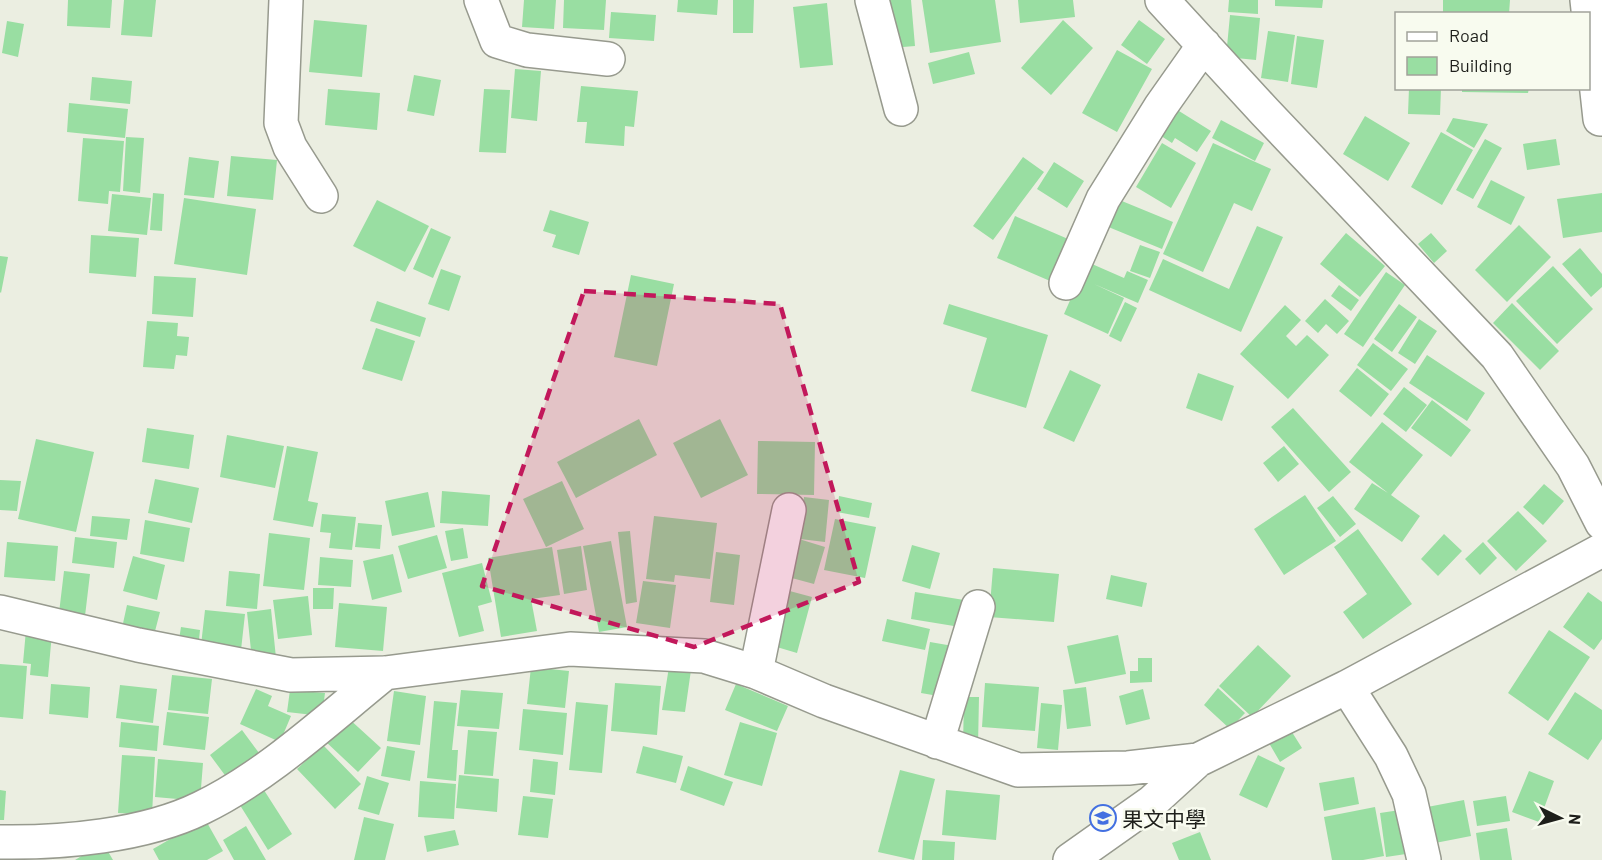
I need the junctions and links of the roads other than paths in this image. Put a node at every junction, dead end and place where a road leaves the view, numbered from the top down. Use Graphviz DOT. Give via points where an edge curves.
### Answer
graph roads {
  1 [pos="286,0"];
  2 [pos="481,0"];
  3 [pos="872,0"];
  4 [pos="1162,0"];
  5 [pos="1590,27"];
  6 [pos="1204,45"];
  7 [pos="608,59"];
  8 [pos="901,109"];
  9 [pos="1600,119"];
  10 [pos="321,196"];
  11 [pos="1066,283"];
  12 [pos="789,510"];
  13 [pos="1602,523"];
  14 [pos="1602,550"];
  15 [pos="978,607"];
  16 [pos="0,612"];
  17 [pos="756,672"];
  18 [pos="385,673"];
  19 [pos="1347,687"];
  20 [pos="937,742"];
  21 [pos="1198,759"];
  22 [pos="0,842"];
  23 [pos="1070,860"];
  24 [pos="1424,860"];
  1 -- 10 [label="street" via="281,123 290,147"];
  2 -- 7 [label="street" via="498,41 527,50"];
  3 -- 8 [label="street"];
  4 -- 6 [label="street"];
  5 -- 9 [label="street"];
  6 -- 11 [label="street" via="1103,200"];
  6 -- 13 [label="street" via="1497,356 1573,466"];
  12 -- 17 [label="street"];
  14 -- 19 [label="street"];
  15 -- 20 [label="street"];
  16 -- 18 [label="street" via="138,645 291,675"];
  17 -- 18 [label="street" via="704,656 570,649"];
  17 -- 20 [label="street"];
  18 -- 22 [label="street" via="271,765 201,809 119,835"];
  19 -- 21 [label="street"];
  19 -- 24 [label="street" via="1391,756 1409,794"];
  20 -- 21 [label="street" via="1018,770 1128,768"];
  21 -- 23 [label="street" via="1152,802"];
}
